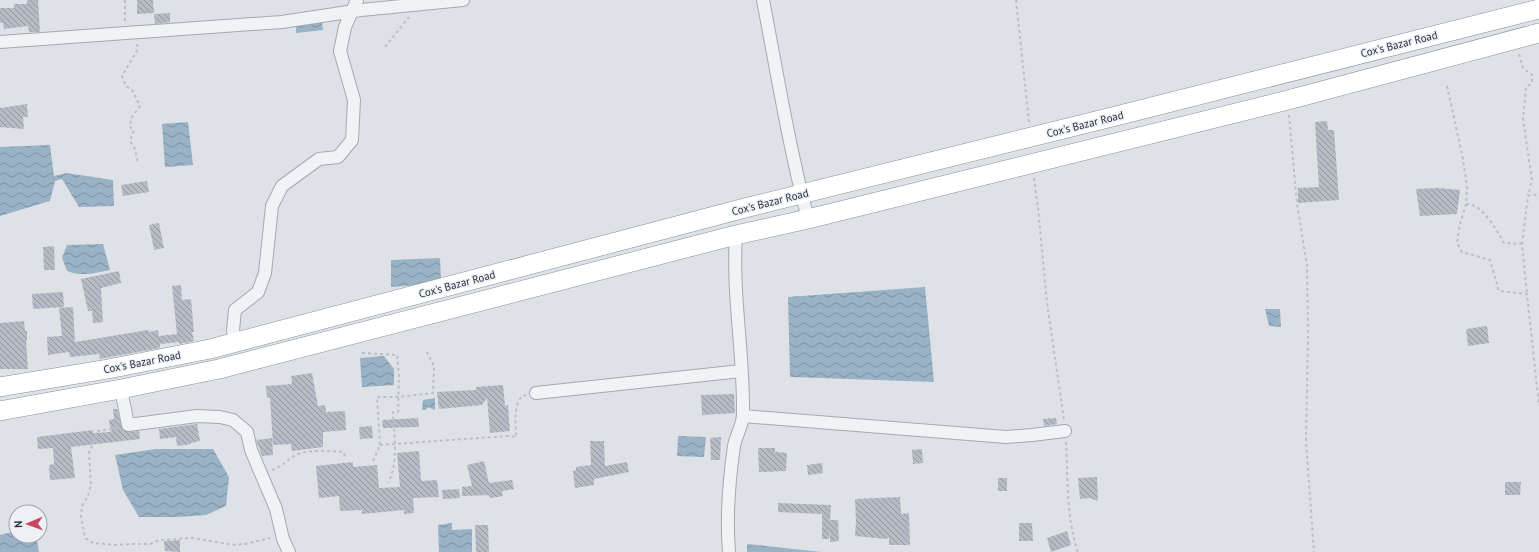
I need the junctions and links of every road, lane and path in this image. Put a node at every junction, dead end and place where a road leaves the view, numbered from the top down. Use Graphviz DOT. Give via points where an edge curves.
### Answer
graph roads {
  1 [pos="125,0"];
  2 [pos="463,0"];
  3 [pos="763,0"];
  4 [pos="1016,0"];
  5 [pos="419,4"];
  6 [pos="354,6"];
  7 [pos="1539,9"];
  8 [pos="126,33"];
  9 [pos="1539,33"];
  10 [pos="1514,39"];
  11 [pos="0,42"];
  12 [pos="385,47"];
  13 [pos="1447,86"];
  14 [pos="1288,100"];
  15 [pos="1030,138"];
  16 [pos="1031,162"];
  17 [pos="138,164"];
  18 [pos="802,194"];
  19 [pos="1539,194"];
  20 [pos="1528,196"];
  21 [pos="1466,204"];
  22 [pos="808,219"];
  23 [pos="736,236"];
  24 [pos="1522,244"];
  25 [pos="1527,294"];
  26 [pos="234,342"];
  27 [pos="427,352"];
  28 [pos="362,353"];
  29 [pos="741,371"];
  30 [pos="0,387"];
  31 [pos="121,389"];
  32 [pos="536,393"];
  33 [pos="399,397"];
  34 [pos="1539,406"];
  35 [pos="0,411"];
  36 [pos="743,416"];
  37 [pos="128,424"];
  38 [pos="1065,431"];
  39 [pos="394,444"];
  40 [pos="380,445"];
  41 [pos="344,459"];
  42 [pos="373,461"];
  43 [pos="259,470"];
  44 [pos="388,483"];
  45 [pos="270,538"];
  46 [pos="289,552"];
  47 [pos="729,552"];
  48 [pos="1078,552"];
  49 [pos="1314,552"];
  1 -- 8 [label="path"];
  2 -- 5 [label="street"];
  3 -- 18 [label="street"];
  4 -- 15 [label="path"];
  5 -- 6 [label="street"];
  5 -- 12 [label="path"];
  6 -- 8 [label="street" via="282,22"];
  6 -- 26 [label="street" via="345,27 340,51 354,100 352,140 338,157 319,159 282,186 272,206 265,273 258,292 235,310"];
  7 -- 15 [label="highway, Cox's Bazar Road"];
  8 -- 11 [label="street"];
  8 -- 17 [label="path" via="134,37 138,49 122,76 140,106 131,118 130,127 134,130 130,142 135,149"];
  9 -- 10 [label="highway, Cox's Bazar Road"];
  10 -- 14 [label="highway, Cox's Bazar Road"];
  10 -- 20 [label="path" via="1523,68 1532,75 1532,83 1526,87 1523,119 1532,180"];
  13 -- 21 [label="path" via="1463,159 1467,188"];
  14 -- 16 [label="highway, Cox's Bazar Road"];
  14 -- 49 [label="path" via="1297,204 1307,266 1306,441"];
  15 -- 18 [label="highway, Cox's Bazar Road"];
  16 -- 22 [label="highway, Cox's Bazar Road"];
  16 -- 38 [label="path"];
  18 -- 22 [label="street"];
  18 -- 26 [label="highway, Cox's Bazar Road"];
  19 -- 20 [label="path"];
  20 -- 24 [label="path"];
  21 -- 24 [label="path" via="1481,211 1495,226 1504,243"];
  21 -- 25 [label="path" via="1457,244 1462,252 1490,260 1499,291"];
  22 -- 23 [label="highway, Cox's Bazar Road"];
  23 -- 29 [label="street" via="735,288"];
  23 -- 31 [label="highway, Cox's Bazar Road" via="225,367"];
  24 -- 25 [label="path"];
  25 -- 34 [label="path"];
  26 -- 30 [label="highway, Cox's Bazar Road" via="122,366"];
  27 -- 33 [label="path" via="434,366 433,393"];
  28 -- 33 [label="path" via="397,355"];
  29 -- 32 [label="street"];
  29 -- 36 [label="street"];
  31 -- 35 [label="highway, Cox's Bazar Road"];
  31 -- 37 [label="street"];
  32 -- 39 [label="path" via="520,398 516,408 516,437"];
  33 -- 39 [label="path" via="398,412 393,412"];
  33 -- 40 [label="path" via="377,397"];
  36 -- 38 [label="street" via="1006,437"];
  36 -- 47 [label="street" via="729,481"];
  37 -- 43 [label="street" via="197,416 233,420 247,432 250,450"];
  37 -- 45 [label="path" via="120,428 98,431 89,453 91,484 82,506 81,516 85,538 93,543 111,545 150,544 160,540 192,538 234,545"];
  38 -- 48 [label="path" via="1073,538"];
  39 -- 40 [label="path"];
  39 -- 44 [label="path" via="393,473"];
  40 -- 42 [label="path"];
  41 -- 43 [label="path" via="344,452 317,451 297,454 274,470"];
  43 -- 46 [label="street" via="276,509 283,540"];
}
